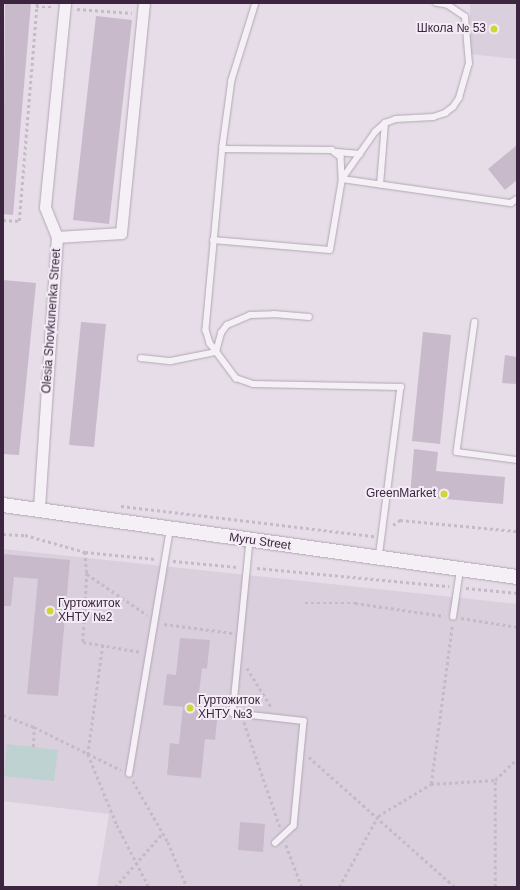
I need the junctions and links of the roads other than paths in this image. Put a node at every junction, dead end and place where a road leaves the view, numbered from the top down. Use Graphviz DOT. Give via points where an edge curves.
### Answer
graph roads {
  1 [pos="144,3"];
  2 [pos="256,3"];
  3 [pos="436,3"];
  4 [pos="64,5"];
  5 [pos="385,123"];
  6 [pos="223,149"];
  7 [pos="337,152"];
  8 [pos="360,154"];
  9 [pos="342,179"];
  10 [pos="380,185"];
  11 [pos="517,199"];
  12 [pos="57,237"];
  13 [pos="213,240"];
  14 [pos="309,317"];
  15 [pos="475,322"];
  16 [pos="216,352"];
  17 [pos="141,358"];
  18 [pos="517,460"];
  19 [pos="3,505"];
  20 [pos="39,508"];
  21 [pos="170,528"];
  22 [pos="250,540"];
  23 [pos="379,558"];
  24 [pos="460,570"];
  25 [pos="517,577"];
  26 [pos="453,617"];
  27 [pos="129,774"];
  28 [pos="276,843"];
  1 -- 12 [label="street, Olesia Shovkunenka Street" via="121,233"];
  2 -- 6 [label="lane" via="232,80"];
  3 -- 5 [label="lane" via="447,5 465,17 469,64 459,98 445,113 433,117 396,119"];
  4 -- 12 [label="street" via="45,208"];
  5 -- 8 [label="lane"];
  5 -- 10 [label="lane"];
  6 -- 7 [label="lane" via="324,148"];
  6 -- 13 [label="lane"];
  7 -- 8 [label="lane"];
  7 -- 9 [label="lane" via="344,164"];
  8 -- 9 [label="lane"];
  9 -- 10 [label="lane"];
  9 -- 13 [label="lane" via="330,250"];
  10 -- 11 [label="lane" via="511,203"];
  12 -- 20 [label="street, Olesia Shovkunenka Street"];
  13 -- 16 [label="lane" via="206,330"];
  14 -- 16 [label="lane" via="274,314 236,319 221,333"];
  15 -- 18 [label="lane" via="457,452"];
  16 -- 17 [label="lane" via="171,360"];
  16 -- 23 [label="lane" via="236,378 253,384 401,387"];
  19 -- 20 [label="street, Myru Street"];
  20 -- 21 [label="street, Myru Street"];
  21 -- 22 [label="street, Myru Street"];
  21 -- 27 [label="lane"];
  22 -- 23 [label="street, Myru Street"];
  22 -- 28 [label="lane" via="233,713 304,721 294,826"];
  23 -- 24 [label="street, Myru Street"];
  24 -- 25 [label="street, Myru Street"];
  24 -- 26 [label="lane"];
}
